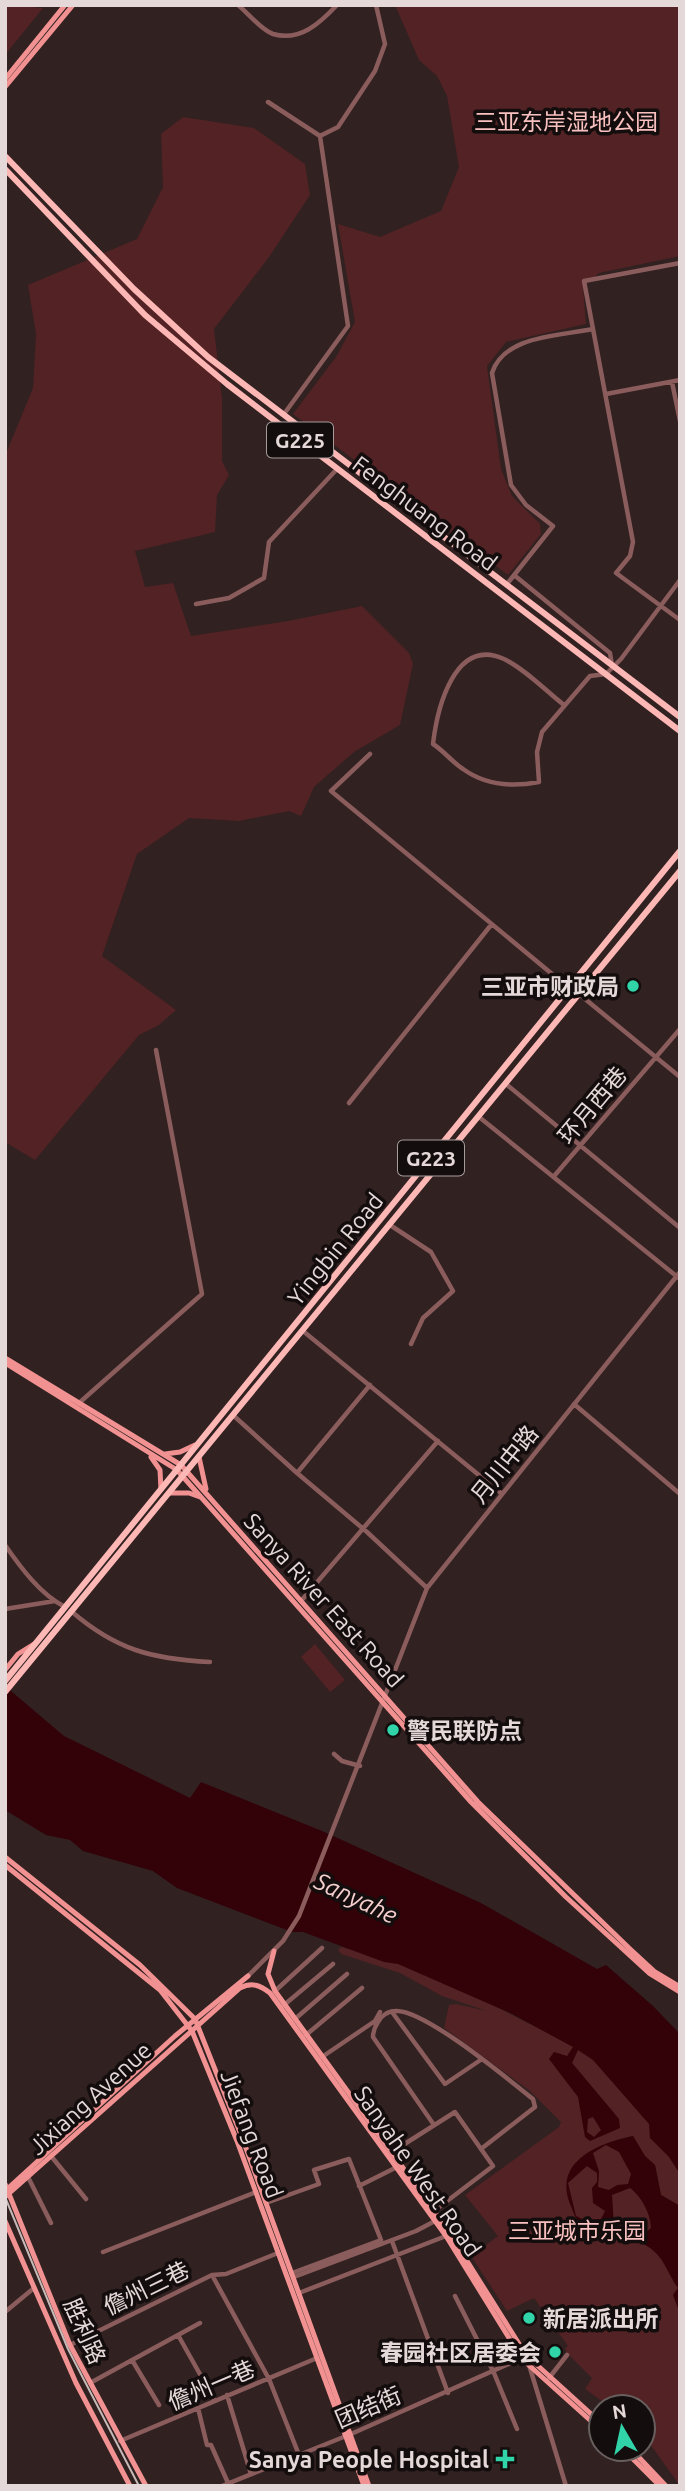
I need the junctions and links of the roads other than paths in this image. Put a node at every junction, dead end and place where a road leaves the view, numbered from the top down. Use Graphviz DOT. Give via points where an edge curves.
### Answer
graph roads {
  1 [pos="65,5"];
  2 [pos="73,5"];
  3 [pos="238,5"];
  4 [pos="337,5"];
  5 [pos="376,5"];
  6 [pos="5,79"];
  7 [pos="5,87"];
  8 [pos="268,103"];
  9 [pos="320,136"];
  10 [pos="5,156"];
  11 [pos="5,169"];
  12 [pos="680,263"];
  13 [pos="593,329"];
  14 [pos="680,380"];
  15 [pos="672,382"];
  16 [pos="606,394"];
  17 [pos="283,415"];
  18 [pos="680,421"];
  19 [pos="337,469"];
  20 [pos="514,575"];
  21 [pos="680,580"];
  22 [pos="507,584"];
  23 [pos="196,604"];
  24 [pos="659,606"];
  25 [pos="680,620"];
  26 [pos="613,665"];
  27 [pos="606,674"];
  28 [pos="564,705"];
  29 [pos="680,717"];
  30 [pos="680,731"];
  31 [pos="370,754"];
  32 [pos="680,851"];
  33 [pos="680,871"];
  34 [pos="491,925"];
  35 [pos="569,988"];
  36 [pos="579,994"];
  37 [pos="680,1029"];
  38 [pos="156,1050"];
  39 [pos="655,1057"];
  40 [pos="680,1077"];
  41 [pos="506,1084"];
  42 [pos="349,1102"];
  43 [pos="479,1117"];
  44 [pos="580,1146"];
  45 [pos="555,1175"];
  46 [pos="390,1225"];
  47 [pos="680,1228"];
  48 [pos="679,1276"];
  49 [pos="303,1331"];
  50 [pos="411,1344"];
  51 [pos="5,1361"];
  52 [pos="370,1385"];
  53 [pos="78,1404"];
  54 [pos="574,1404"];
  55 [pos="234,1416"];
  56 [pos="201,1441"];
  57 [pos="438,1441"];
  58 [pos="147,1452"];
  59 [pos="161,1453"];
  60 [pos="199,1457"];
  61 [pos="179,1468"];
  62 [pos="297,1473"];
  63 [pos="185,1474"];
  64 [pos="160,1491"];
  65 [pos="170,1493"];
  66 [pos="502,1494"];
  67 [pos="680,1494"];
  68 [pos="208,1498"];
  69 [pos="363,1529"];
  70 [pos="5,1545"];
  71 [pos="427,1588"];
  72 [pos="55,1601"];
  73 [pos="301,1601"];
  74 [pos="5,1609"];
  75 [pos="69,1609"];
  76 [pos="210,1662"];
  77 [pos="17,1666"];
  78 [pos="5,1670"];
  79 [pos="5,1681"];
  80 [pos="5,1692"];
  81 [pos="386,1695"];
  82 [pos="384,1704"];
  83 [pos="334,1755"];
  84 [pos="360,1766"];
  85 [pos="5,1857"];
  86 [pos="5,1865"];
  87 [pos="276,1948"];
  88 [pos="322,1948"];
  89 [pos="332,1964"];
  90 [pos="347,1974"];
  91 [pos="248,1976"];
  92 [pos="362,1988"];
  93 [pos="680,1989"];
  94 [pos="275,1991"];
  95 [pos="285,2005"];
  96 [pos="380,2012"];
  97 [pos="392,2012"];
  98 [pos="295,2019"];
  99 [pos="197,2022"];
  100 [pos="190,2028"];
  101 [pos="306,2035"];
  102 [pos="322,2057"];
  103 [pos="482,2059"];
  104 [pos="434,2125"];
  105 [pos="481,2149"];
  106 [pos="392,2152"];
  107 [pos="51,2156"];
  108 [pos="397,2167"];
  109 [pos="28,2177"];
  110 [pos="359,2186"];
  111 [pos="7,2191"];
  112 [pos="256,2192"];
  113 [pos="86,2199"];
  114 [pos="266,2203"];
  115 [pos="434,2211"];
  116 [pos="5,2221"];
  117 [pos="435,2221"];
  118 [pos="51,2222"];
  119 [pos="446,2236"];
  120 [pos="391,2241"];
  121 [pos="103,2252"];
  122 [pos="278,2253"];
  123 [pos="396,2255"];
  124 [pos="212,2275"];
  125 [pos="293,2275"];
  126 [pos="35,2288"];
  127 [pos="299,2293"];
  128 [pos="455,2296"];
  129 [pos="5,2312"];
  130 [pos="200,2323"];
  131 [pos="178,2335"];
  132 [pos="70,2345"];
  133 [pos="567,2356"];
  134 [pos="524,2357"];
  135 [pos="317,2358"];
  136 [pos="132,2360"];
  137 [pos="527,2367"];
  138 [pos="494,2373"];
  139 [pos="548,2378"];
  140 [pos="269,2379"];
  141 [pos="89,2384"];
  142 [pos="448,2393"];
  143 [pos="227,2395"];
  144 [pos="215,2401"];
  145 [pos="159,2404"];
  146 [pos="198,2408"];
  147 [pos="587,2411"];
  148 [pos="587,2418"];
  149 [pos="517,2429"];
  150 [pos="348,2435"];
  151 [pos="120,2441"];
  152 [pos="299,2455"];
  153 [pos="637,2463"];
  154 [pos="644,2463"];
  155 [pos="251,2474"];
  156 [pos="229,2483"];
  157 [pos="130,2486"];
  158 [pos="146,2486"];
  159 [pos="222,2486"];
  160 [pos="366,2486"];
  161 [pos="566,2486"];
  162 [pos="660,2486"];
  163 [pos="666,2486"];
  1 -- 6 [label="main road"];
  2 -- 7 [label="main road"];
  3 -- 4 [label="street" via="272,34 293,35 310,30"];
  5 -- 9 [label="street" via="385,44 375,71 338,127"];
  8 -- 9 [label="street"];
  9 -- 17 [label="street" via="348,326"];
  10 -- 17 [label="highway, Fenghuang Road / G225" via="169,323"];
  11 -- 19 [label="highway, Fenghuang Road / G225" via="145,315"];
  12 -- 13 [label="street" via="584,281"];
  13 -- 16 [label="street"];
  13 -- 20 [label="street" via="525,342 505,353 492,373 511,485 526,505 553,526"];
  14 -- 15 [label="street"];
  15 -- 16 [label="street"];
  15 -- 18 [label="street"];
  16 -- 24 [label="street" via="633,542 630,556 616,573"];
  17 -- 22 [label="highway, Fenghuang Road / G225"];
  19 -- 23 [label="street" via="268,542 264,578 229,598"];
  19 -- 27 [label="highway, Fenghuang Road / G225"];
  20 -- 22 [label="street"];
  20 -- 26 [label="street" via="610,653"];
  21 -- 24 [label="street"];
  22 -- 26 [label="highway, Fenghuang Road / G225"];
  24 -- 25 [label="street"];
  24 -- 26 [label="street"];
  26 -- 27 [label="street"];
  26 -- 29 [label="highway, Fenghuang Road / G225"];
  27 -- 28 [label="street" via="590,676"];
  27 -- 30 [label="highway, Fenghuang Road / G225"];
  28 -- 28 [label="street" via="506,660 491,654 471,658 453,675 437,712 433,744 461,769 484,780 518,786 539,782 537,752 542,732"];
  31 -- 34 [label="street" via="331,791"];
  32 -- 35 [label="highway, Yingbin Road / G223"];
  33 -- 36 [label="highway, Yingbin Road / G223"];
  34 -- 35 [label="street"];
  34 -- 42 [label="street"];
  35 -- 56 [label="highway, Yingbin Road / G223"];
  36 -- 39 [label="street"];
  36 -- 41 [label="highway, Yingbin Road / G223"];
  37 -- 39 [label="street, 环月西巷"];
  38 -- 53 [label="street" via="202,1294"];
  39 -- 40 [label="street"];
  39 -- 44 [label="street, 环月西巷"];
  41 -- 43 [label="highway, Yingbin Road / G223"];
  41 -- 44 [label="street"];
  43 -- 45 [label="street"];
  43 -- 46 [label="highway, Yingbin Road / G223"];
  44 -- 45 [label="street, 环月西巷"];
  44 -- 47 [label="street"];
  45 -- 48 [label="street"];
  46 -- 49 [label="highway, Yingbin Road / G223"];
  46 -- 50 [label="street" via="431,1252 453,1291 423,1318"];
  48 -- 54 [label="street, 月川中路"];
  49 -- 52 [label="street"];
  49 -- 55 [label="highway, Yingbin Road / G223"];
  51 -- 53 [label="main road, Sanya River East Road"];
  51 -- 58 [label="main road, Sanya River East Road"];
  52 -- 57 [label="street"];
  52 -- 62 [label="street"];
  53 -- 59 [label="main road, Sanya River East Road"];
  54 -- 66 [label="street, 月川中路"];
  54 -- 67 [label="street"];
  55 -- 60 [label="highway, Yingbin Road / G223"];
  55 -- 62 [label="street"];
  56 -- 59 [label="main road" via="180,1452"];
  56 -- 61 [label="highway, Yingbin Road / G223"];
  57 -- 66 [label="street"];
  57 -- 69 [label="street"];
  58 -- 61 [label="main road, Sanya River East Road"];
  58 -- 64 [label="main road" via="160,1470"];
  59 -- 61 [label="main road, Sanya River East Road"];
  60 -- 63 [label="highway, Yingbin Road / G223"];
  60 -- 68 [label="main road"];
  61 -- 63 [label="main road, Sanya River East Road"];
  61 -- 64 [label="highway, Yingbin Road / G223"];
  62 -- 69 [label="street"];
  63 -- 65 [label="highway, Yingbin Road / G223"];
  63 -- 68 [label="main road, Sanya River East Road"];
  64 -- 75 [label="highway, Yingbin Road / G223"];
  65 -- 68 [label="main road"];
  65 -- 75 [label="highway, Yingbin Road / G223"];
  66 -- 71 [label="street, 月川中路"];
  68 -- 73 [label="main road, Sanya River East Road"];
  68 -- 82 [label="main road, Sanya River East Road"];
  69 -- 71 [label="street"];
  69 -- 73 [label="street"];
  70 -- 72 [label="street" via="24,1572"];
  71 -- 81 [label="street, 月川中路"];
  72 -- 74 [label="street"];
  72 -- 75 [label="street"];
  73 -- 81 [label="main road, Sanya River East Road"];
  75 -- 76 [label="street" via="128,1650"];
  75 -- 77 [label="highway, Yingbin Road / G223"];
  75 -- 77 [label="highway, Yingbin Road / G223"];
  77 -- 78 [label="main road"];
  77 -- 79 [label="highway, G223"];
  77 -- 80 [label="highway, G223"];
  81 -- 82 [label="street, 月川中路"];
  81 -- 93 [label="main road, Sanya River East Road" via="518,1844 655,1972"];
  82 -- 84 [label="street, 月川中路"];
  82 -- 93 [label="main road, Sanya River East Road" via="522,1855 649,1973"];
  83 -- 84 [label="street"];
  84 -- 87 [label="street, 月川中路" via="299,1916"];
  85 -- 99 [label="main road, Jiefang Road" via="140,1965"];
  86 -- 100 [label="main road, Jiefang Road" via="160,1990"];
  87 -- 91 [label="street, 月川中路"];
  87 -- 94 [label="main road, Sanyahe West Road" via="269,1980"];
  88 -- 94 [label="street"];
  89 -- 95 [label="street"];
  90 -- 98 [label="street"];
  91 -- 99 [label="main road"];
  92 -- 101 [label="street"];
  94 -- 95 [label="main road, Sanyahe West Road"];
  95 -- 98 [label="main road, Sanyahe West Road"];
  96 -- 102 [label="street" via="375,2021"];
  97 -- 103 [label="street" via="409,2013"];
  97 -- 103 [label="street" via="445,2084"];
  97 -- 104 [label="street" via="382,2016 373,2037"];
  98 -- 101 [label="main road, Sanyahe West Road"];
  99 -- 100 [label="main road, Jixiang Avenue"];
  99 -- 108 [label="main road, Sanyahe West Road" via="240,1988 262,1986"];
  99 -- 114 [label="main road, Jiefang Road"];
  100 -- 107 [label="main road, Jixiang Avenue"];
  100 -- 111 [label="main road, Jixiang Avenue"];
  100 -- 112 [label="main road, Jiefang Road"];
  101 -- 102 [label="main road, Sanyahe West Road"];
  102 -- 106 [label="main road, Sanyahe West Road"];
  103 -- 105 [label="street" via="533,2099 535,2107"];
  104 -- 105 [label="street" via="454,2112"];
  104 -- 106 [label="street"];
  105 -- 115 [label="street" via="494,2166"];
  106 -- 115 [label="main road, Sanyahe West Road"];
  107 -- 109 [label="main road, Jixiang Avenue"];
  107 -- 113 [label="street"];
  108 -- 110 [label="street"];
  108 -- 117 [label="main road, Sanyahe West Road"];
  109 -- 111 [label="main road, Jixiang Avenue"];
  109 -- 118 [label="street"];
  110 -- 114 [label="street" via="348,2159 314,2170 318,2184"];
  110 -- 125 [label="street" via="381,2240"];
  111 -- 132 [label="main road, 胜利路"];
  112 -- 121 [label="street"];
  112 -- 122 [label="main road, Jiefang Road"];
  114 -- 125 [label="main road, Jiefang Road"];
  115 -- 134 [label="main road, Sanyahe West Road"];
  116 -- 126 [label="main road, 胜利路"];
  117 -- 119 [label="main road, Sanyahe West Road"];
  117 -- 120 [label="street"];
  119 -- 123 [label="street"];
  119 -- 134 [label="main road, Sanyahe West Road"];
  120 -- 123 [label="street"];
  120 -- 125 [label="street"];
  122 -- 124 [label="street, 儋州三巷"];
  122 -- 135 [label="main road, Jiefang Road"];
  123 -- 127 [label="street"];
  123 -- 142 [label="street"];
  124 -- 132 [label="street, 儋州三巷"];
  124 -- 140 [label="street"];
  125 -- 127 [label="main road, Jiefang Road"];
  126 -- 129 [label="street"];
  126 -- 157 [label="main road, 胜利路" via="76,2384"];
  127 -- 150 [label="main road, Jiefang Road"];
  128 -- 138 [label="street"];
  130 -- 131 [label="street"];
  131 -- 136 [label="street"];
  131 -- 144 [label="street"];
  132 -- 141 [label="main road, 胜利路"];
  133 -- 139 [label="street"];
  134 -- 137 [label="main road, Sanyahe West Road"];
  134 -- 138 [label="street, 团结街"];
  134 -- 139 [label="main road, Sanyahe West Road"];
  135 -- 140 [label="street, 儋州一巷"];
  135 -- 150 [label="main road, Jiefang Road"];
  136 -- 141 [label="street"];
  136 -- 145 [label="street"];
  137 -- 148 [label="main road, Sanyahe West Road"];
  137 -- 161 [label="street"];
  138 -- 142 [label="street, 团结街"];
  138 -- 149 [label="street"];
  139 -- 147 [label="main road, Sanyahe West Road"];
  140 -- 143 [label="street, 儋州一巷"];
  140 -- 152 [label="street"];
  141 -- 151 [label="main road, 胜利路"];
  142 -- 150 [label="street, 团结街"];
  143 -- 144 [label="street, 儋州一巷"];
  143 -- 155 [label="street"];
  144 -- 146 [label="street, 儋州一巷"];
  146 -- 151 [label="street, 儋州一巷"];
  146 -- 156 [label="street" via="207,2445"];
  150 -- 152 [label="street, 团结街"];
  150 -- 160 [label="main road"];
  151 -- 158 [label="main road, 胜利路"];
  152 -- 155 [label="street, 团结街"];
  153 -- 162 [label="main road"];
  154 -- 163 [label="main road"];
  155 -- 156 [label="street, 团结街"];
  156 -- 159 [label="street, 团结街"];
}
